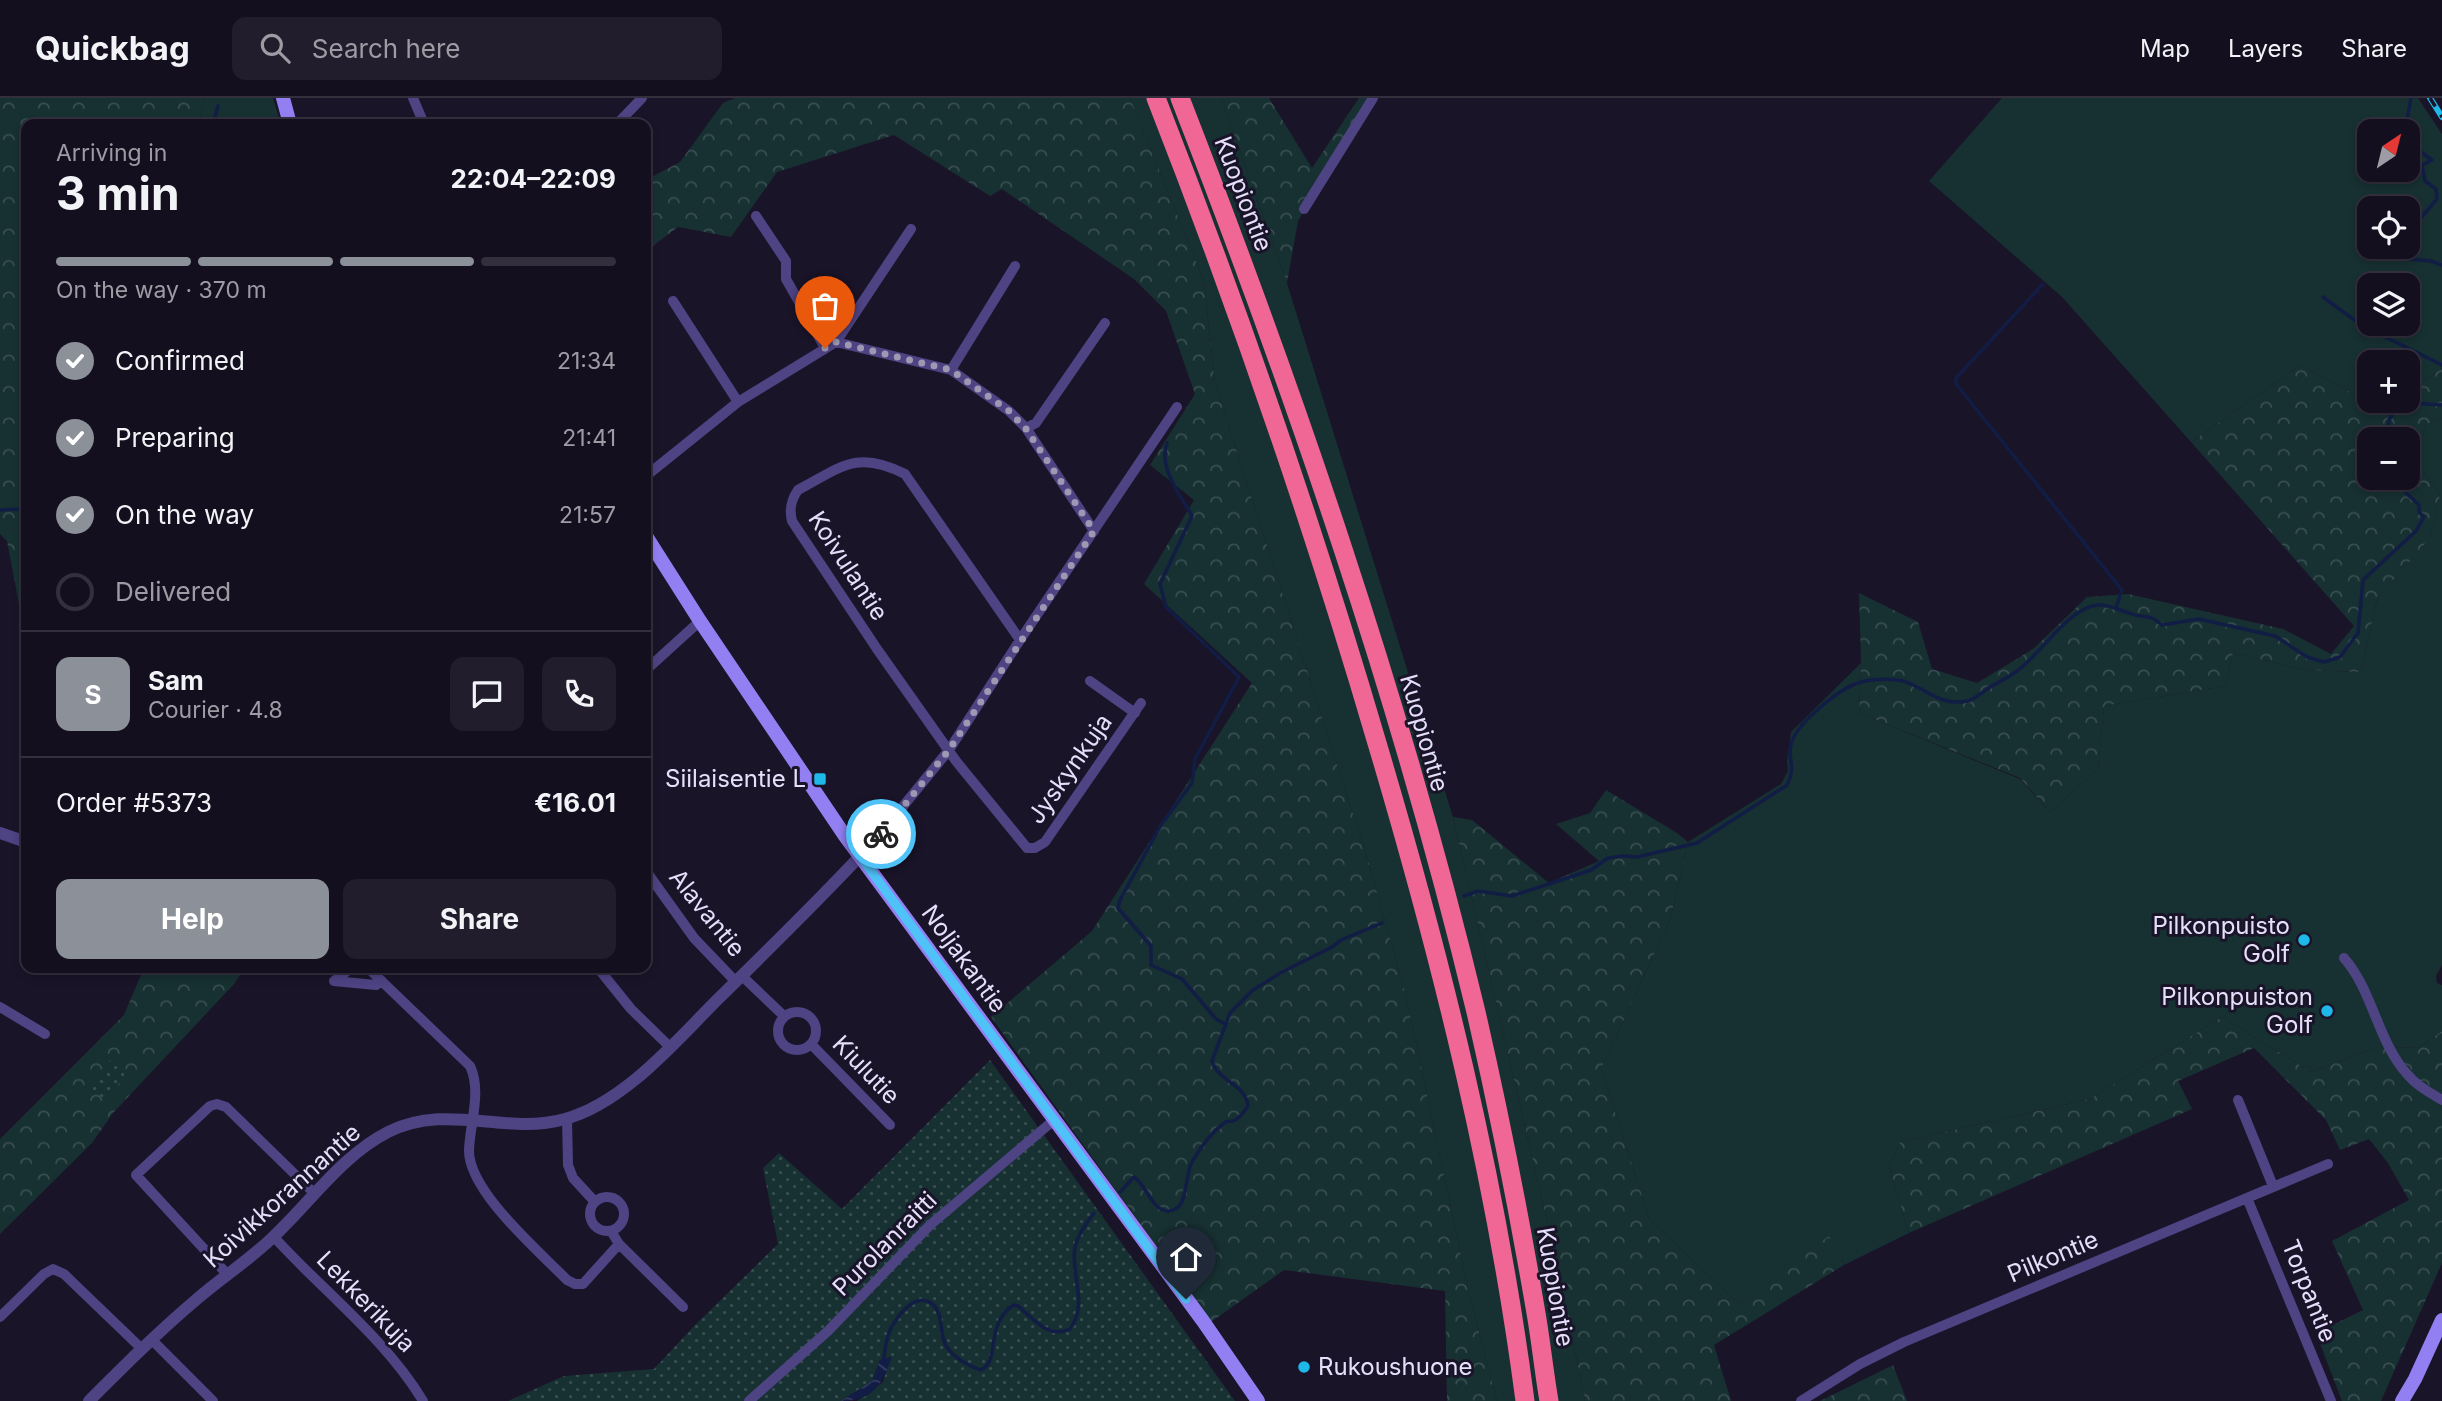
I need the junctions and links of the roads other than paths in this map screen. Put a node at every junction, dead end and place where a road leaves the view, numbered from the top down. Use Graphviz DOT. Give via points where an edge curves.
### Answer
graph roads {
  1 [pos="283,98"];
  2 [pos="413,98"];
  3 [pos="642,98"];
  4 [pos="1156,98"];
  5 [pos="1180,98"];
  6 [pos="1373,98"];
  7 [pos="289,119"];
  8 [pos="422,119"];
  9 [pos="622,119"];
  10 [pos="1304,209"];
  11 [pos="756,216"];
  12 [pos="911,229"];
  13 [pos="1015,265"];
  14 [pos="673,301"];
  15 [pos="1105,323"];
  16 [pos="836,342"];
  17 [pos="825,348"];
  18 [pos="951,370"];
  19 [pos="737,402"];
  20 [pos="1177,407"];
  21 [pos="1026,429"];
  22 [pos="651,472"];
  23 [pos="1094,531"];
  24 [pos="651,544"];
  25 [pos="700,621"];
  26 [pos="1020,640"];
  27 [pos="651,665"];
  28 [pos="1090,681"];
  29 [pos="1141,703"];
  30 [pos="1135,713"];
  31 [pos="949,750"];
  32 [pos="0,833"];
  33 [pos="21,840"];
  34 [pos="860,856"];
  35 [pos="651,878"];
  36 [pos="2344,958"];
  37 [pos="344,973"];
  38 [pos="373,973"];
  39 [pos="602,973"];
  40 [pos="739,979"];
  41 [pos="382,981"];
  42 [pos="0,1007"];
  43 [pos="784,1016"];
  44 [pos="45,1034"];
  45 [pos="811,1044"];
  46 [pos="670,1047"];
  47 [pos="2238,1100"];
  48 [pos="2442,1100"];
  49 [pos="472,1119"];
  50 [pos="567,1119"];
  51 [pos="1054,1120"];
  52 [pos="890,1125"];
  53 [pos="2328,1164"];
  54 [pos="2273,1186"];
  55 [pos="315,1194"];
  56 [pos="2247,1198"];
  57 [pos="595,1202"];
  58 [pos="611,1231"];
  59 [pos="274,1237"];
  60 [pos="620,1244"];
  61 [pos="227,1274"];
  62 [pos="683,1307"];
  63 [pos="0,1317"];
  64 [pos="2442,1320"];
  65 [pos="147,1344"];
  66 [pos="89,1401"];
  67 [pos="213,1401"];
  68 [pos="423,1401"];
  69 [pos="748,1401"];
  70 [pos="1258,1401"];
  71 [pos="1525,1401"];
  72 [pos="1549,1401"];
  73 [pos="1801,1401"];
  74 [pos="2331,1401"];
  75 [pos="2402,1401"];
  1 -- 7 [label="main road"];
  2 -- 8 [label="street"];
  3 -- 9 [label="street"];
  4 -- 71 [label="highway, Kuopiontie" via="1272,415 1342,624 1406,840 1484,1164"];
  5 -- 72 [label="highway, Kuopiontie" via="1300,422 1429,834 1476,1013 1537,1316"];
  6 -- 10 [label="street"];
  11 -- 17 [label="street" via="786,261 786,279"];
  12 -- 16 [label="street"];
  13 -- 18 [label="street"];
  14 -- 19 [label="street"];
  15 -- 21 [label="street" via="1036,423"];
  16 -- 17 [label="street"];
  16 -- 18 [label="street"];
  17 -- 19 [label="street"];
  18 -- 21 [label="street" via="1009,411"];
  19 -- 22 [label="street"];
  20 -- 23 [label="street"];
  21 -- 23 [label="street"];
  23 -- 26 [label="street"];
  24 -- 25 [label="main road, Noljakantie"];
  25 -- 27 [label="street"];
  25 -- 34 [label="main road, Noljakantie"];
  26 -- 31 [label="street"];
  26 -- 31 [label="street, Koivulantie" via="905,474 855,461 797,490 792,497 792,521"];
  28 -- 30 [label="street"];
  29 -- 30 [label="street, Jyskynkuja"];
  30 -- 31 [label="street, Jyskynkuja" via="1045,842 1035,848 1027,848"];
  31 -- 34 [label="street"];
  32 -- 33 [label="street"];
  34 -- 40 [label="street, Koivikkorannantie"];
  34 -- 51 [label="main road, Noljakantie"];
  35 -- 40 [label="street, Alavantie" via="694,938"];
  36 -- 48 [label="street" via="2357,973 2405,1073"];
  37 -- 41 [label="street" via="334,981 376,985"];
  38 -- 41 [label="street"];
  39 -- 46 [label="street"];
  40 -- 43 [label="street"];
  40 -- 46 [label="street, Koivikkorannantie"];
  41 -- 49 [label="street" via="470,1066 474,1074"];
  42 -- 44 [label="street"];
  43 -- 45 [label="street" via="799,1012 811,1018 816,1032"];
  43 -- 45 [label="street" via="778,1029 780,1040 794,1050"];
  45 -- 52 [label="street, Kiulutie"];
  46 -- 50 [label="street, Koivikkorannantie" via="617,1094"];
  47 -- 54 [label="street"];
  49 -- 50 [label="street, Koivikkorannantie" via="522,1124"];
  49 -- 55 [label="street, Koivikkorannantie" via="428,1119 386,1133 356,1153"];
  49 -- 60 [label="street" via="470,1163 488,1198 567,1280 583,1284"];
  50 -- 57 [label="street" via="568,1165 573,1178"];
  51 -- 69 [label="street, Purolanraitti" via="930,1224 828,1331"];
  51 -- 70 [label="main road, Noljakantie"];
  53 -- 54 [label="street, Pilkontie"];
  54 -- 56 [label="street, Pilkontie"];
  55 -- 59 [label="street, Koivikkorannantie"];
  55 -- 61 [label="street" via="226,1107 210,1106 136,1175"];
  56 -- 73 [label="street, Pilkontie" via="1905,1342"];
  56 -- 74 [label="street, Torpantie"];
  57 -- 58 [label="street" via="590,1213 593,1225"];
  57 -- 58 [label="street" via="613,1198 622,1206 624,1218"];
  58 -- 60 [label="street"];
  59 -- 61 [label="street, Koivikkorannantie"];
  59 -- 68 [label="street, Lekkerikuja" via="383,1349"];
  60 -- 62 [label="street"];
  61 -- 65 [label="street, Koivikkorannantie"];
  63 -- 65 [label="street" via="53,1269 64,1273"];
  64 -- 75 [label="main road"];
  65 -- 66 [label="street, Koivikkorannantie"];
  65 -- 67 [label="street"];
}
